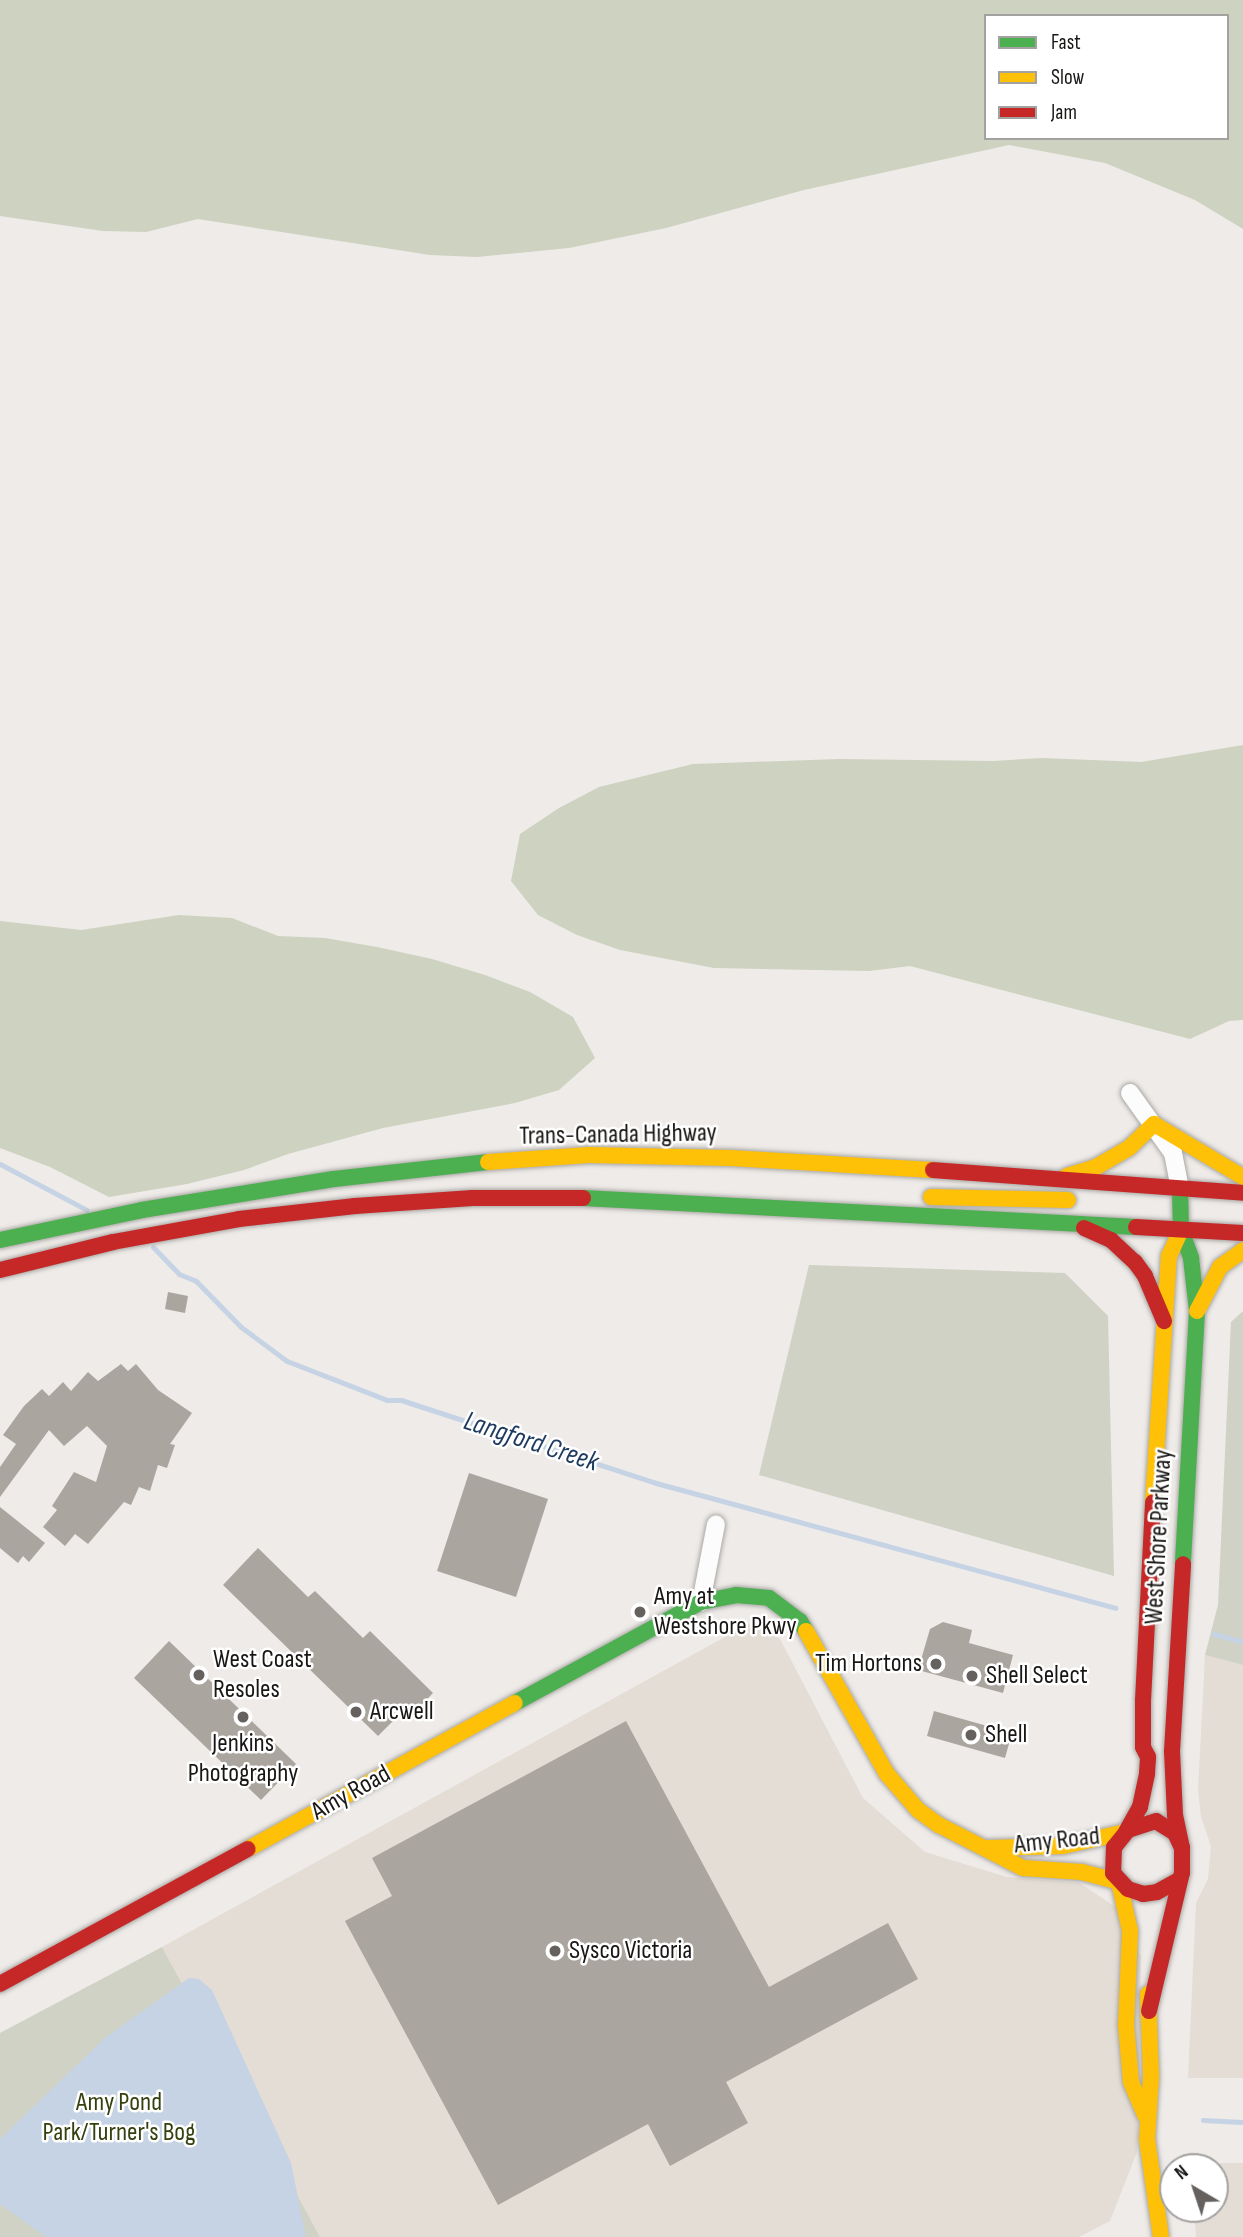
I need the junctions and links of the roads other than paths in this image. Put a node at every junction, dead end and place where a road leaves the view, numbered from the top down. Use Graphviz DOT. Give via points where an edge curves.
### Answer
graph roads {
  1 [pos="1130,1093"];
  2 [pos="1154,1124"];
  3 [pos="1243,1177"];
  4 [pos="1059,1179"];
  5 [pos="1180,1189"];
  6 [pos="1243,1193"];
  7 [pos="856,1195"];
  8 [pos="911,1196"];
  9 [pos="1084,1200"];
  10 [pos="1123,1200"];
  11 [pos="795,1208"];
  12 [pos="1080,1226"];
  13 [pos="1181,1230"];
  14 [pos="1243,1233"];
  15 [pos="0,1240"];
  16 [pos="113,1242"];
  17 [pos="1243,1251"];
  18 [pos="0,1259"];
  19 [pos="0,1270"];
  20 [pos="1197,1311"];
  21 [pos="1164,1321"];
  22 [pos="716,1524"];
  23 [pos="701,1602"];
  24 [pos="1143,1747"];
  25 [pos="1126,1832"];
  26 [pos="1103,1837"];
  27 [pos="988,1847"];
  28 [pos="1182,1848"];
  29 [pos="1180,1879"];
  30 [pos="1119,1882"];
  31 [pos="1162,1891"];
  32 [pos="0,1984"];
  33 [pos="1149,2011"];
  34 [pos="1146,2119"];
  35 [pos="1161,2237"];
  1 -- 2 [label="street"];
  2 -- 3 [label="main road"];
  2 -- 4 [label="main road" via="1129,1148 1096,1167"];
  2 -- 5 [label="street" via="1173,1153"];
  4 -- 5 [label="main road, Trans-Canada Highway"];
  4 -- 15 [label="main road, Trans-Canada Highway" via="756,1159 589,1155 321,1181 142,1210"];
  5 -- 6 [label="main road, Trans-Canada Highway"];
  5 -- 10 [label="main road"];
  5 -- 13 [label="main road, West Shore Parkway"];
  7 -- 11 [label="main road"];
  8 -- 9 [label="main road"];
  11 -- 12 [label="main road"];
  11 -- 16 [label="main road" via="565,1197 473,1198 239,1219"];
  12 -- 13 [label="main road"];
  12 -- 21 [label="main road" via="1111,1240 1135,1262"];
  13 -- 14 [label="main road"];
  13 -- 20 [label="main road, West Shore Parkway" via="1191,1258"];
  13 -- 21 [label="main road, West Shore Parkway" via="1169,1256"];
  16 -- 18 [label="main road"];
  16 -- 19 [label="main road"];
  17 -- 20 [label="main road" via="1220,1267"];
  20 -- 28 [label="main road, West Shore Parkway" via="1172,1751 1175,1815"];
  21 -- 24 [label="main road, West Shore Parkway"];
  22 -- 23 [label="street"];
  23 -- 27 [label="main road, Amy Road" via="755,1595 789,1611 810,1634 870,1746 909,1803 939,1825"];
  23 -- 32 [label="main road, Amy Road"];
  24 -- 25 [label="main road, West Shore Parkway" via="1148,1758 1145,1790"];
  24 -- 26 [label="main road" via="1128,1802"];
  25 -- 26 [label="main road, Amy Road"];
  25 -- 28 [label="main road" via="1149,1822 1161,1823 1175,1833"];
  25 -- 30 [label="main road" via="1112,1855"];
  26 -- 27 [label="main road, Amy Road" via="1062,1846"];
  27 -- 30 [label="main road, Amy Road" via="1023,1868 1082,1872"];
  28 -- 29 [label="main road"];
  29 -- 31 [label="main road"];
  29 -- 33 [label="main road"];
  30 -- 31 [label="main road" via="1135,1892"];
  30 -- 34 [label="main road" via="1130,1931 1126,2025 1131,2082"];
  31 -- 33 [label="main road" via="1148,1979"];
  33 -- 34 [label="main road" via="1151,2077"];
  34 -- 35 [label="main road"];
}
